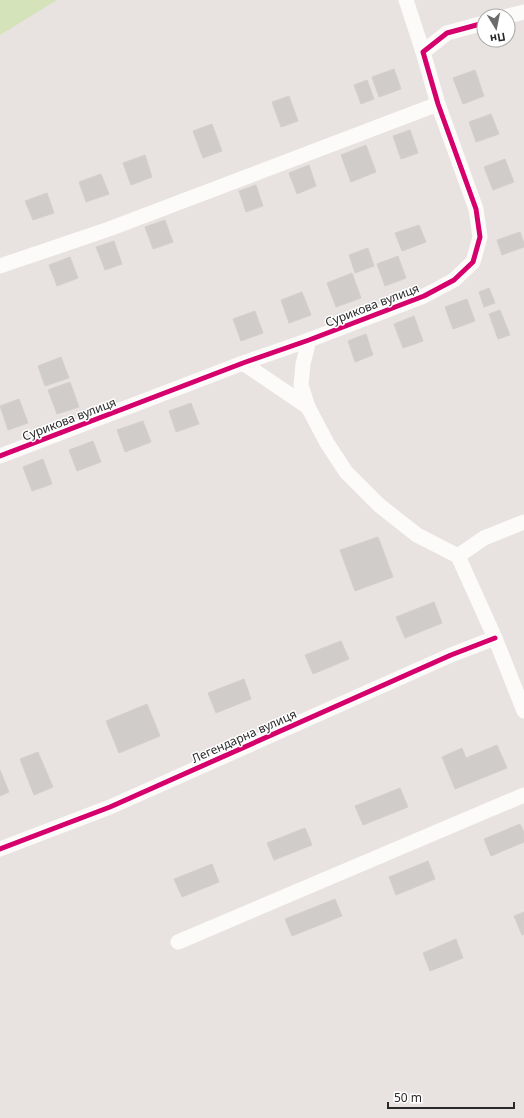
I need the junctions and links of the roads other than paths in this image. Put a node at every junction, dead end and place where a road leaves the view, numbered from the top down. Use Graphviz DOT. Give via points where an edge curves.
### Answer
graph roads {
  1 [pos="406,0"];
  2 [pos="476,25"];
  3 [pos="423,52"];
  4 [pos="438,104"];
  5 [pos="0,266"];
  6 [pos="309,340"];
  7 [pos="243,364"];
  8 [pos="308,407"];
  9 [pos="0,456"];
  10 [pos="524,522"];
  11 [pos="458,556"];
  12 [pos="495,638"];
  13 [pos="524,711"];
  14 [pos="524,795"];
  15 [pos="0,849"];
  16 [pos="178,942"];
  1 -- 3 [label="street, Сурикова вулиця"];
  2 -- 3 [label="street" via="447,33"];
  3 -- 4 [label="street, Сурикова вулиця"];
  4 -- 5 [label="street" via="109,228"];
  4 -- 6 [label="street, Сурикова вулиця" via="476,209 480,237 473,262 454,280 424,296"];
  6 -- 7 [label="street, Сурикова вулиця"];
  6 -- 8 [label="street" via="301,385"];
  7 -- 8 [label="street"];
  7 -- 9 [label="street, Сурикова вулиця"];
  8 -- 11 [label="street" via="346,472 378,504 417,535"];
  10 -- 11 [label="street" via="484,538"];
  11 -- 12 [label="street"];
  12 -- 13 [label="street"];
  12 -- 15 [label="street, Легендарна вулиця" via="450,655 110,807"];
  14 -- 16 [label="street"];
}
